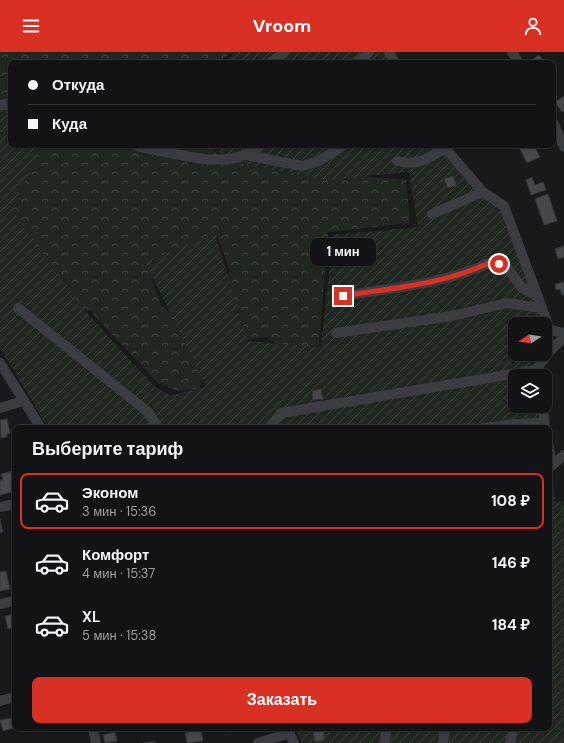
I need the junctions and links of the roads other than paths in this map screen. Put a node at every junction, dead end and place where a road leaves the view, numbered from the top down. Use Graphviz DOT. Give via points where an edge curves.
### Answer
graph roads {
  1 [pos="285,52"];
  2 [pos="369,52"];
  3 [pos="274,60"];
  4 [pos="360,60"];
  5 [pos="556,129"];
  6 [pos="564,147"];
  7 [pos="146,148"];
  8 [pos="256,148"];
  9 [pos="339,148"];
  10 [pos="442,148"];
  11 [pos="445,148"];
  12 [pos="246,155"];
  13 [pos="397,160"];
  14 [pos="483,192"];
  15 [pos="432,214"];
  16 [pos="343,296"];
  17 [pos="538,297"];
  18 [pos="18,308"];
  19 [pos="542,308"];
  20 [pos="336,333"];
  21 [pos="564,334"];
  22 [pos="564,337"];
  23 [pos="0,362"];
  24 [pos="539,369"];
  25 [pos="508,378"];
  26 [pos="23,401"];
  27 [pos="0,408"];
  28 [pos="544,413"];
  29 [pos="39,425"];
  30 [pos="156,425"];
  31 [pos="271,425"];
  32 [pos="508,425"];
  33 [pos="530,425"];
  34 [pos="545,425"];
  35 [pos="564,455"];
  36 [pos="552,464"];
  37 [pos="564,468"];
  38 [pos="12,505"];
  39 [pos="0,507"];
  40 [pos="12,601"];
  41 [pos="0,604"];
  42 [pos="12,699"];
  43 [pos="0,701"];
  44 [pos="94,731"];
  45 [pos="287,731"];
  46 [pos="289,731"];
  47 [pos="386,731"];
  48 [pos="445,731"];
  49 [pos="512,731"];
  50 [pos="96,743"];
  51 [pos="258,743"];
  52 [pos="294,743"];
  53 [pos="384,743"];
  54 [pos="443,743"];
  55 [pos="510,743"];
  1 -- 3 [label="street"];
  2 -- 4 [label="street"];
  5 -- 6 [label="street"];
  7 -- 12 [label="street" via="206,159"];
  8 -- 12 [label="street"];
  9 -- 12 [label="street" via="319,161 302,166"];
  10 -- 13 [label="street" via="422,161 409,164"];
  11 -- 14 [label="street"];
  14 -- 15 [label="street"];
  14 -- 17 [label="street" via="504,206"];
  16 -- 17 [label="street" via="474,271 491,262 507,267 521,287"];
  17 -- 19 [label="street"];
  18 -- 30 [label="street" via="148,412"];
  19 -- 20 [label="street" via="507,303 452,316"];
  19 -- 21 [label="street" via="550,330"];
  22 -- 24 [label="street" via="549,352"];
  23 -- 26 [label="street"];
  25 -- 31 [label="street" via="281,413"];
  26 -- 27 [label="street"];
  26 -- 29 [label="street"];
  28 -- 34 [label="street"];
  32 -- 33 [label="street"];
  35 -- 36 [label="street"];
  35 -- 37 [label="street"];
  38 -- 39 [label="street"];
  40 -- 41 [label="street"];
  42 -- 43 [label="street"];
  44 -- 50 [label="street"];
  45 -- 51 [label="street"];
  46 -- 52 [label="street"];
  47 -- 53 [label="street"];
  48 -- 54 [label="street"];
  49 -- 55 [label="street"];
}
